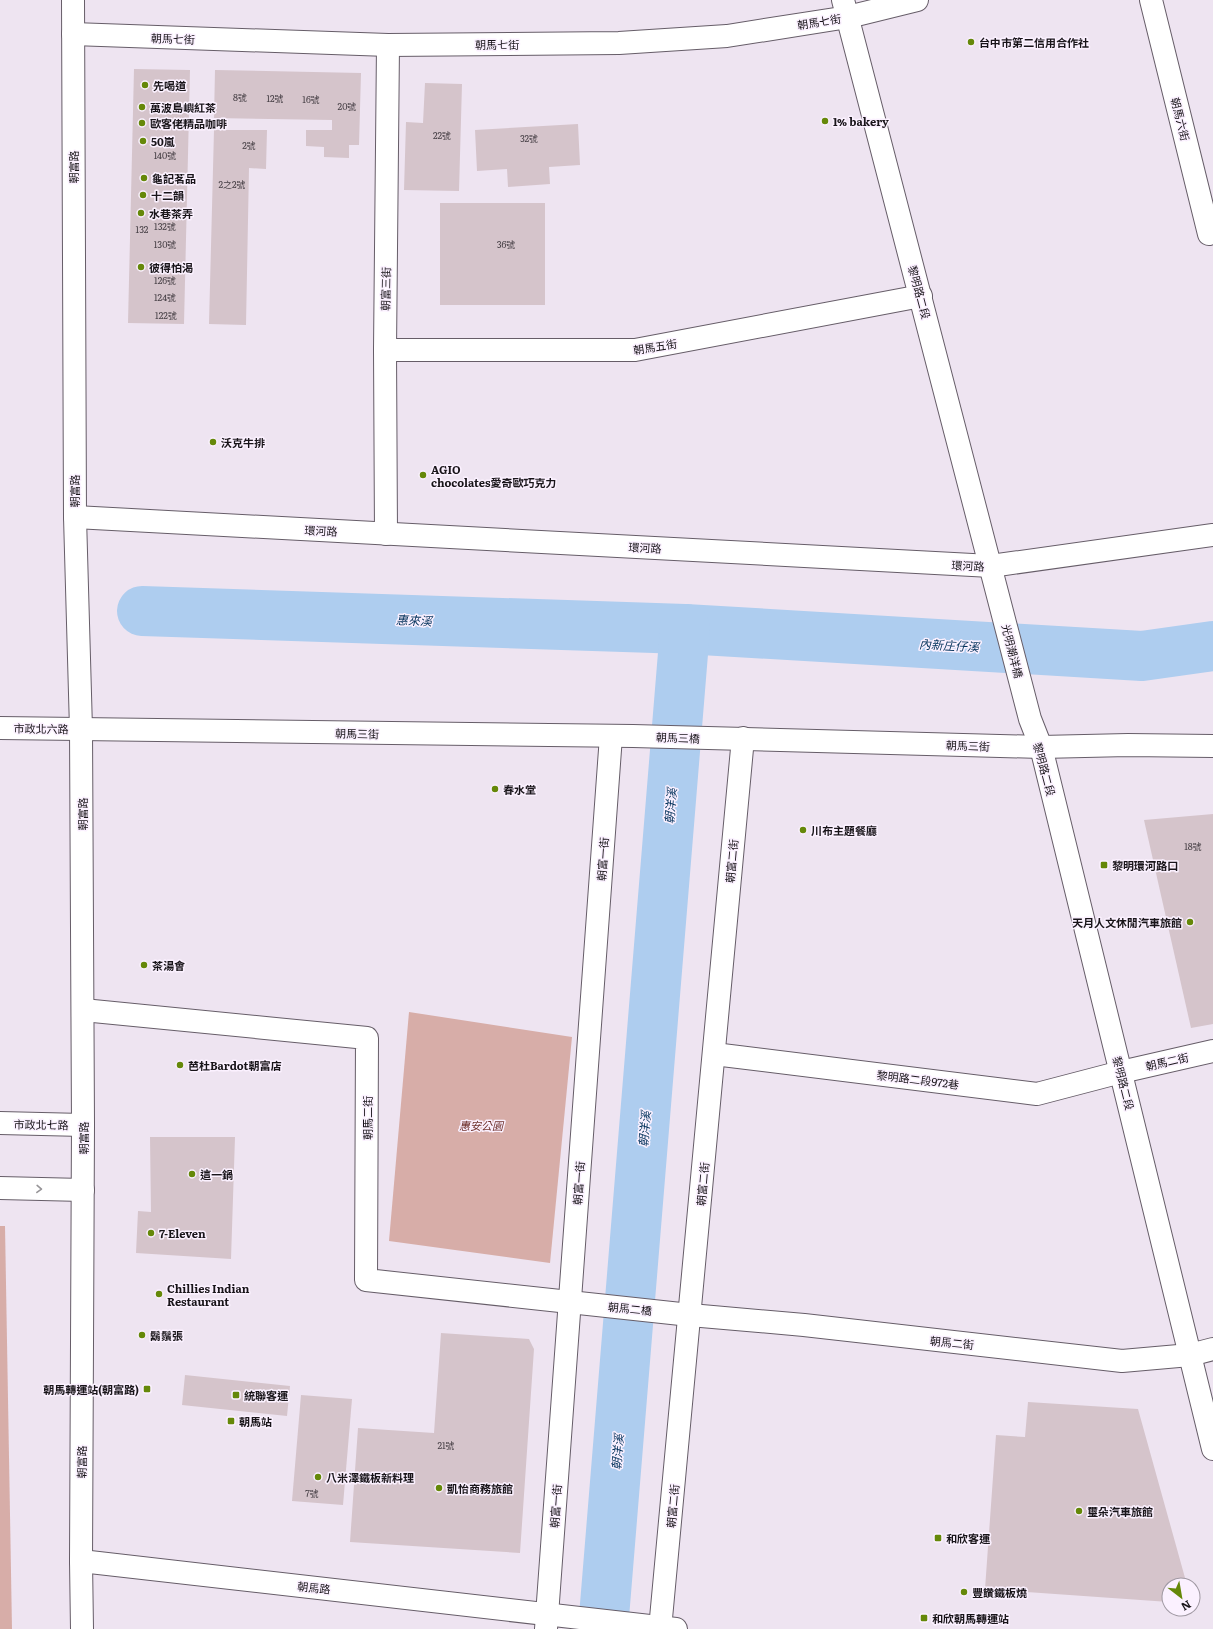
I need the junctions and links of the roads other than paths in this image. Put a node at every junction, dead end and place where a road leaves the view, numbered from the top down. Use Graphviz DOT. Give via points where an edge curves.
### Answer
graph roads {
  1 [pos="72,0"];
  2 [pos="917,0"];
  3 [pos="1151,0"];
  4 [pos="846,8"];
  5 [pos="73,34"];
  6 [pos="388,44"];
  7 [pos="1213,233"];
  8 [pos="921,296"];
  9 [pos="385,350"];
  10 [pos="75,517"];
  11 [pos="386,534"];
  12 [pos="1213,534"];
  13 [pos="994,575"];
  14 [pos="1030,719"];
  15 [pos="0,728"];
  16 [pos="81,729"];
  17 [pos="611,736"];
  18 [pos="633,736"];
  19 [pos="733,738"];
  20 [pos="1213,746"];
  21 [pos="1041,747"];
  22 [pos="82,1010"];
  23 [pos="1213,1051"];
  24 [pos="714,1054"];
  25 [pos="1121,1072"];
  26 [pos="0,1123"];
  27 [pos="83,1125"];
  28 [pos="0,1188"];
  29 [pos="83,1190"];
  30 [pos="570,1302"];
  31 [pos="690,1315"];
  32 [pos="1213,1349"];
  33 [pos="1190,1355"];
  34 [pos="1213,1449"];
  35 [pos="81,1561"];
  36 [pos="547,1621"];
  37 [pos="666,1628"];
  38 [pos="82,1629"];
  1 -- 5 [label="street, 朝富路"];
  2 -- 4 [label="street, 朝馬七街"];
  3 -- 7 [label="street, 朝馬六街" via="1209,234"];
  4 -- 6 [label="street, 朝馬七街" via="727,36 619,43"];
  4 -- 8 [label="street, 黎明路二段"];
  5 -- 6 [label="street, 朝馬七街"];
  5 -- 10 [label="street, 朝富路"];
  6 -- 9 [label="street, 朝富三街"];
  8 -- 9 [label="street, 朝馬五街" via="635,350"];
  8 -- 13 [label="street, 黎明路二段"];
  9 -- 11 [label="street, 朝富三街"];
  10 -- 11 [label="street, 環河路"];
  10 -- 16 [label="street, 朝富路"];
  11 -- 13 [label="street, 環河路"];
  12 -- 13 [label="street, 環河路"];
  13 -- 14 [label="street, 光明潮洋橋"];
  14 -- 21 [label="street, 黎明路二段"];
  15 -- 16 [label="street, 市政北六路"];
  16 -- 17 [label="street, 朝馬三街"];
  16 -- 22 [label="street, 朝富路"];
  17 -- 18 [label="street, 朝馬三街"];
  17 -- 30 [label="street, 朝富一街"];
  18 -- 19 [label="street, 朝馬三橋"];
  19 -- 21 [label="street, 朝馬三街"];
  19 -- 24 [label="street, 朝富二街"];
  20 -- 21 [label="street, 朝馬三街"];
  21 -- 25 [label="street, 黎明路二段"];
  22 -- 27 [label="street, 朝富路"];
  22 -- 30 [label="street, 朝馬二街" via="367,1038 366,1280"];
  23 -- 25 [label="street, 朝馬二街"];
  24 -- 25 [label="street, 黎明路二段972巷" via="1037,1094"];
  24 -- 31 [label="street, 朝富二街"];
  25 -- 33 [label="street, 黎明路二段"];
  26 -- 27 [label="street, 市政北七路"];
  27 -- 29 [label="street, 朝富路"];
  28 -- 29 [label="street, one-way"];
  29 -- 35 [label="street, 朝富路"];
  30 -- 31 [label="street, 朝馬二橋"];
  30 -- 36 [label="street, 朝富一街"];
  31 -- 33 [label="street, 朝馬二街" via="804,1325 1122,1361"];
  31 -- 37 [label="street, 朝富二街"];
  32 -- 33 [label="street, 朝馬二街"];
  33 -- 34 [label="street, 黎明路二段"];
  35 -- 36 [label="street, 朝馬路"];
  35 -- 38 [label="street, 朝富路"];
  36 -- 37 [label="street, 朝馬路"];
}
